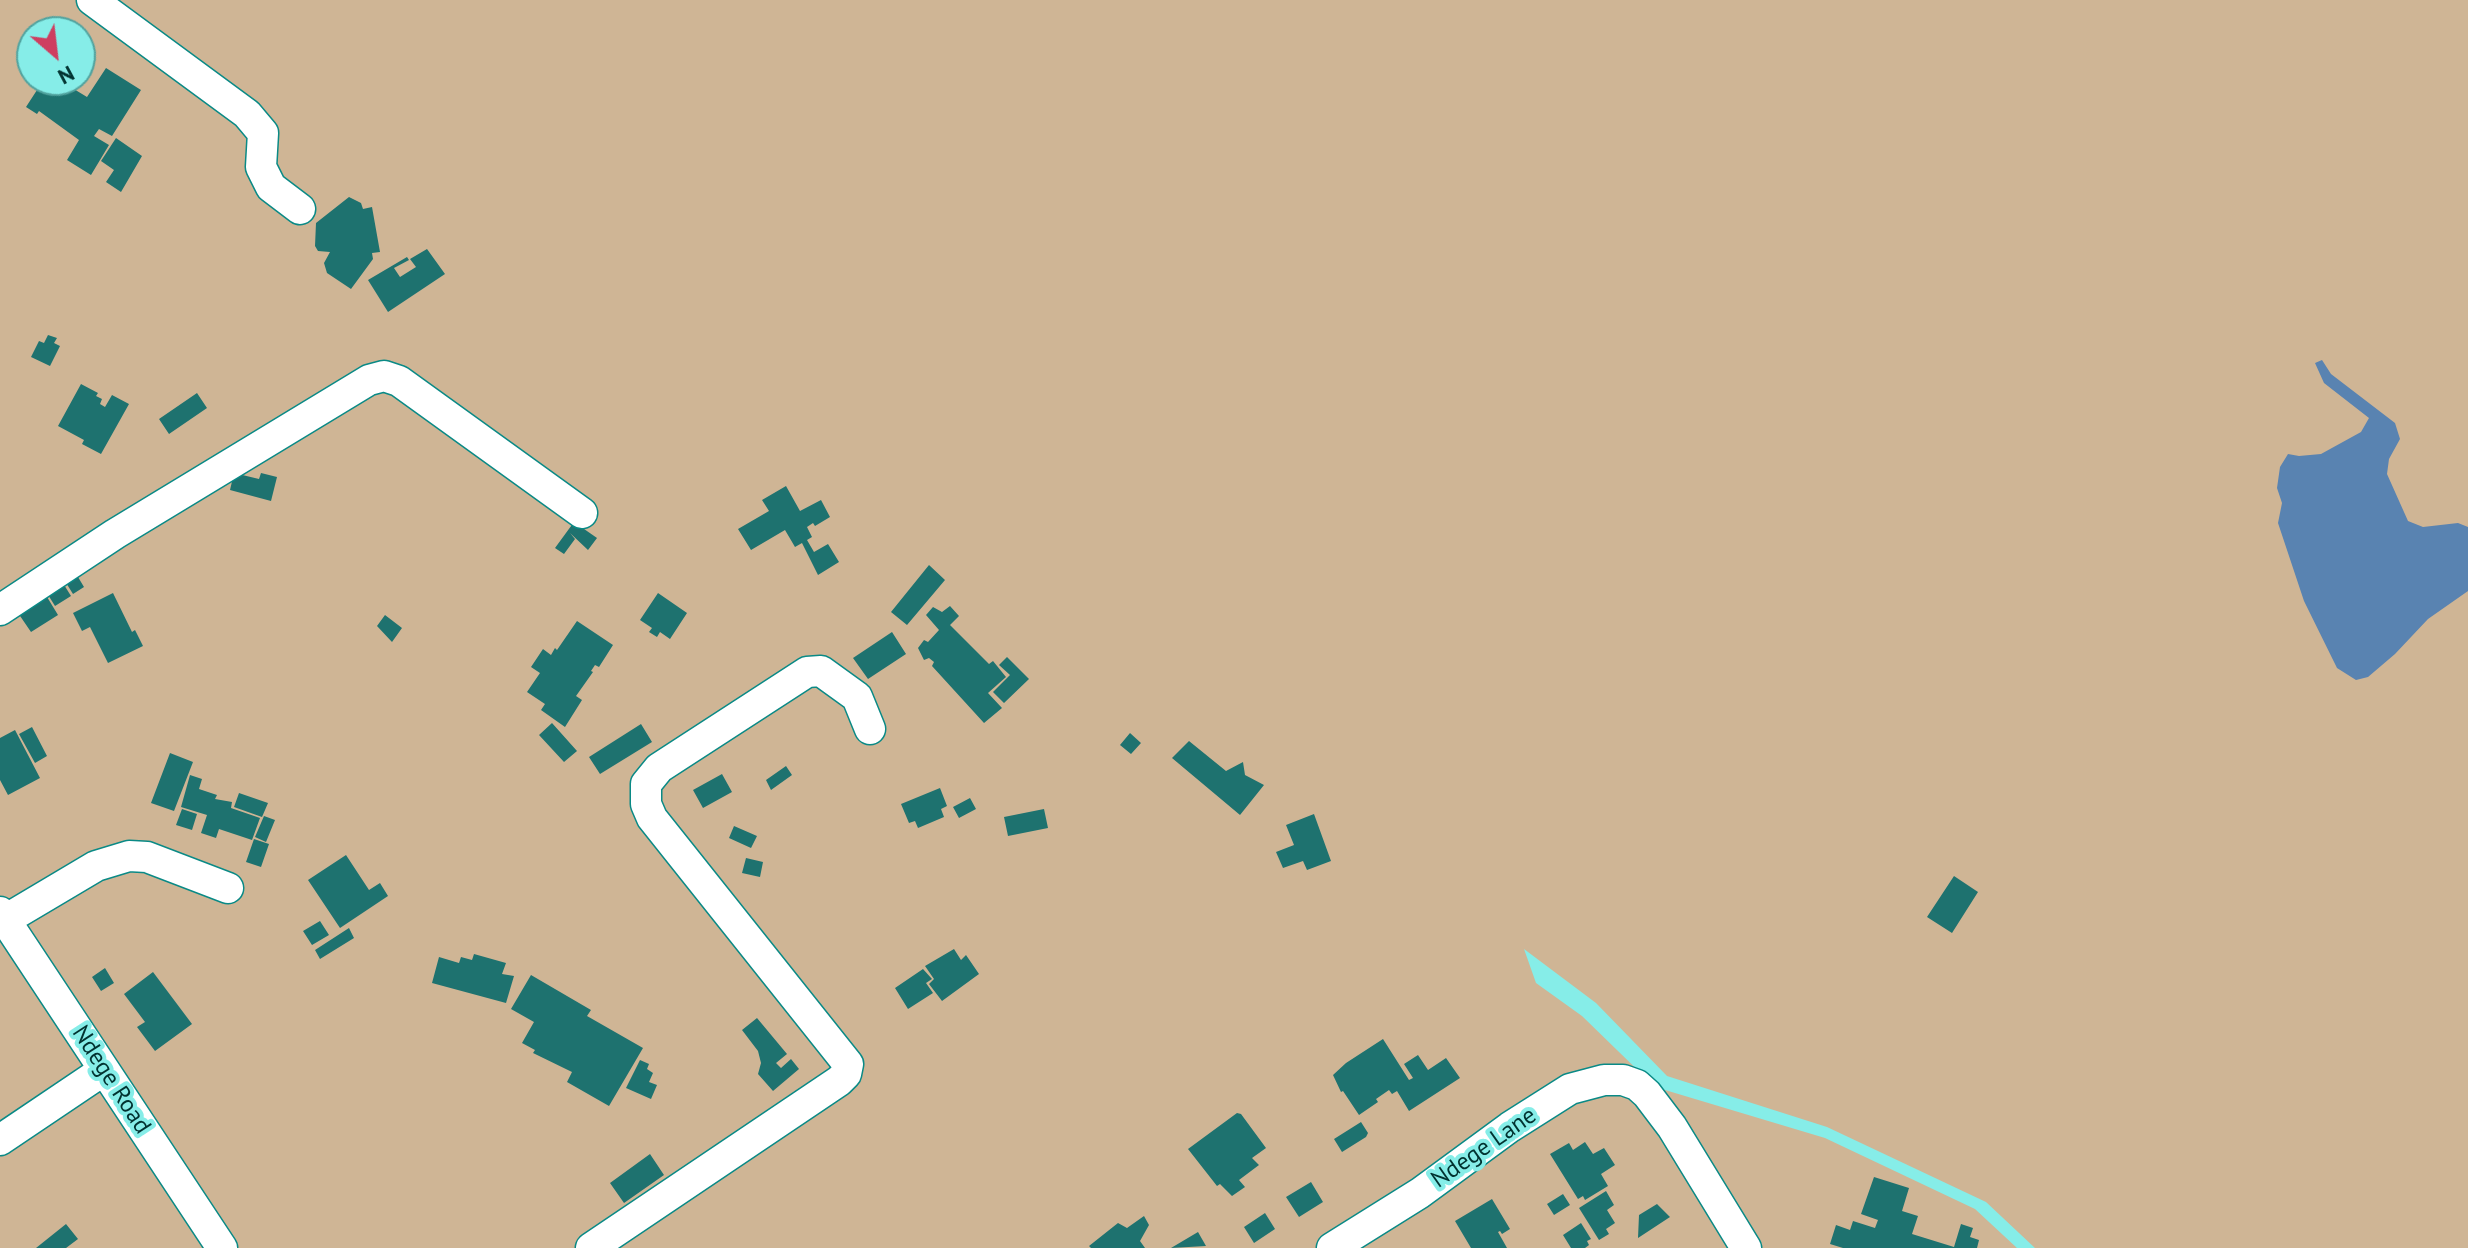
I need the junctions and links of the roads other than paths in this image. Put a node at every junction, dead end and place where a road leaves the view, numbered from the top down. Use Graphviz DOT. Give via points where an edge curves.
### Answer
graph roads {
  1 [pos="92,0"];
  2 [pos="300,209"];
  3 [pos="582,513"];
  4 [pos="0,610"];
  5 [pos="870,729"];
  6 [pos="228,888"];
  7 [pos="2,916"];
  8 [pos="104,1070"];
  9 [pos="0,1140"];
  10 [pos="1347,1243"];
  11 [pos="222,1248"];
  12 [pos="591,1248"];
  13 [pos="1746,1248"];
  1 -- 2 [label="street" via="247,114 263,133 261,167 271,187"];
  3 -- 4 [label="street" via="399,381 384,376 369,380 142,518"];
  5 -- 12 [label="street" via="857,697 821,671 807,672 659,768 646,784 652,818 848,1064 839,1081"];
  6 -- 7 [label="street" via="147,857 129,856 96,866"];
  7 -- 8 [label="street, Ndege Road"];
  8 -- 9 [label="street"];
  8 -- 11 [label="street, Ndege Road"];
  10 -- 13 [label="street, Ndege Lane" via="1570,1089 1623,1080 1647,1094 1672,1127"];
}
